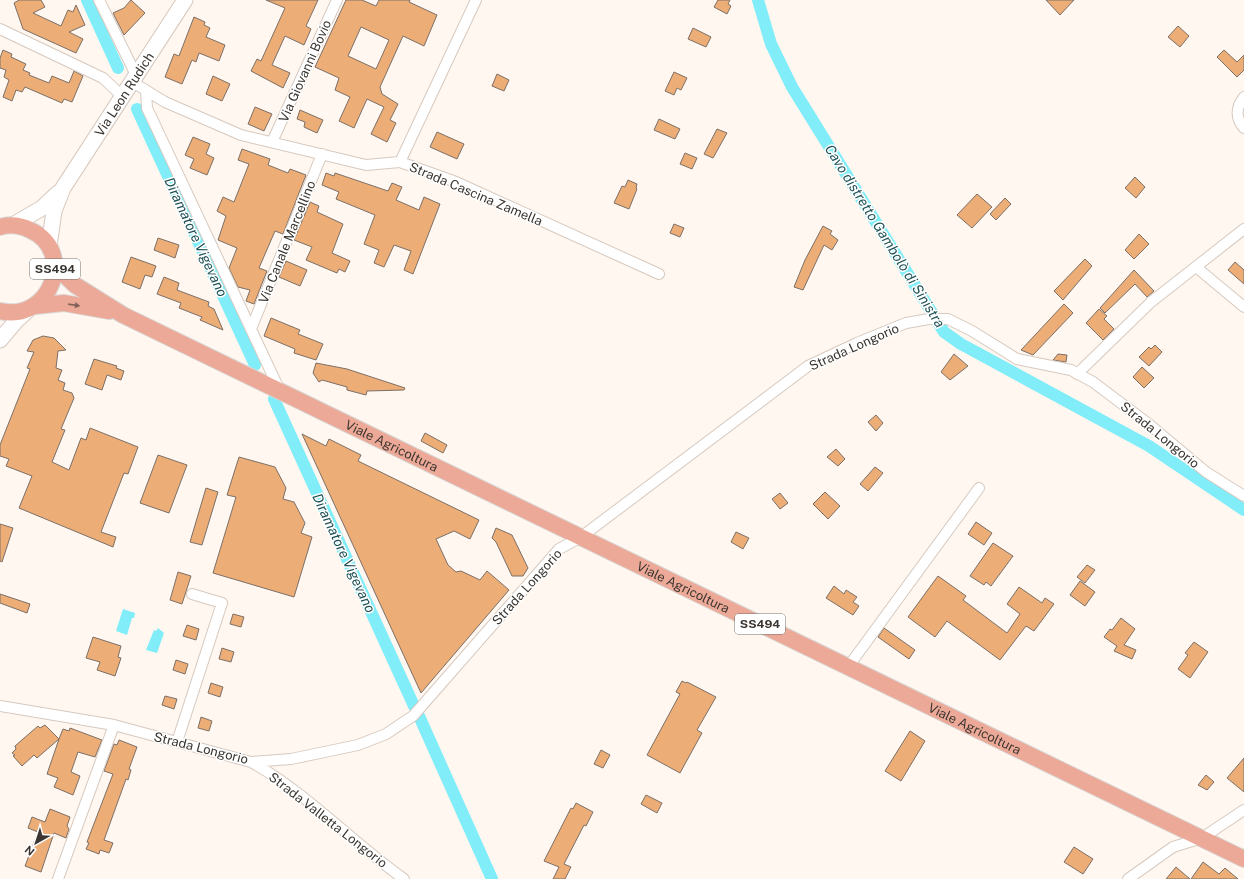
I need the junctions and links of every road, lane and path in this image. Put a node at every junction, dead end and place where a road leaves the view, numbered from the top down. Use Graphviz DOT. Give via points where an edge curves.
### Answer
graph roads {
  1 [pos="99,0"];
  2 [pos="185,0"];
  3 [pos="337,0"];
  4 [pos="476,0"];
  5 [pos="0,28"];
  6 [pos="134,78"];
  7 [pos="146,90"];
  8 [pos="122,96"];
  9 [pos="1244,97"];
  10 [pos="1244,128"];
  11 [pos="272,142"];
  12 [pos="322,154"];
  13 [pos="400,162"];
  14 [pos="63,188"];
  15 [pos="6,226"];
  16 [pos="1244,229"];
  17 [pos="49,246"];
  18 [pos="55,266"];
  19 [pos="1196,267"];
  20 [pos="659,274"];
  21 [pos="32,307"];
  22 [pos="1244,307"];
  23 [pos="0,311"];
  24 [pos="123,315"];
  25 [pos="251,329"];
  26 [pos="0,340"];
  27 [pos="1077,374"];
  28 [pos="278,390"];
  29 [pos="979,488"];
  30 [pos="1244,496"];
  31 [pos="581,537"];
  32 [pos="192,594"];
  33 [pos="848,667"];
  34 [pos="0,706"];
  35 [pos="114,726"];
  36 [pos="176,742"];
  37 [pos="251,762"];
  38 [pos="1244,810"];
  39 [pos="1202,838"];
  40 [pos="1244,858"];
  41 [pos="58,879"];
  42 [pos="404,879"];
  43 [pos="1128,879"];
  1 -- 6 [label="street"];
  2 -- 6 [label="main road, Via Leon Rudich"];
  3 -- 11 [label="street, Via Giovanni Bovio"];
  4 -- 13 [label="street"];
  5 -- 8 [label="street" via="104,78"];
  6 -- 7 [label="street, Strada Cascina Zamella"];
  6 -- 8 [label="main road, Via Leon Rudich"];
  7 -- 11 [label="street, Strada Cascina Zamella" via="165,102 241,135"];
  7 -- 25 [label="street" via="147,108"];
  8 -- 14 [label="main road, Via Leon Rudich"];
  9 -- 10 [label="street" via="1237,112"];
  11 -- 12 [label="street, Strada Cascina Zamella"];
  12 -- 13 [label="street, Strada Cascina Zamella" via="366,165"];
  12 -- 25 [label="street, Via Canale Marcellino"];
  13 -- 20 [label="street, Strada Cascina Zamella" via="456,182"];
  14 -- 15 [label="main road" via="42,208"];
  14 -- 17 [label="main road" via="54,211"];
  15 -- 17 [label="main road, Viale Agricoltura / SS494" via="33,231"];
  16 -- 19 [label="street"];
  17 -- 18 [label="main road, Viale Agricoltura / SS494"];
  18 -- 21 [label="main road, Viale Agricoltura / SS494" via="50,288 44,298"];
  18 -- 24 [label="main road, Viale Agricoltura / SS494" via="75,285"];
  19 -- 22 [label="street"];
  19 -- 27 [label="street" via="1151,302"];
  21 -- 23 [label="main road, Viale Agricoltura / SS494" via="18,312"];
  21 -- 24 [label="main road, Viale Agricoltura / SS494, one-way" via="64,303"];
  21 -- 26 [label="main road"];
  24 -- 28 [label="main road, Viale Agricoltura / SS494"];
  25 -- 28 [label="street"];
  27 -- 30 [label="street, Strada Longorio" via="1094,382 1206,472"];
  27 -- 31 [label="street, Strada Longorio" via="1071,370 1017,359 948,319 906,323 808,366"];
  28 -- 31 [label="main road, Viale Agricoltura / SS494"];
  29 -- 33 [label="street"];
  31 -- 33 [label="main road, Viale Agricoltura / SS494"];
  31 -- 37 [label="street, Strada Longorio" via="559,549 413,716 386,734 358,745 292,759"];
  32 -- 36 [label="street" via="222,603"];
  33 -- 39 [label="main road, Viale Agricoltura / SS494"];
  34 -- 35 [label="street, Strada Longorio"];
  35 -- 36 [label="street, Strada Longorio"];
  35 -- 41 [label="street"];
  36 -- 37 [label="street, Strada Longorio"];
  37 -- 42 [label="street, Strada Valletta Longorio" via="290,788 374,858"];
  38 -- 39 [label="street"];
  39 -- 40 [label="main road, Viale Agricoltura / SS494"];
  39 -- 43 [label="street" via="1173,847"];
}
